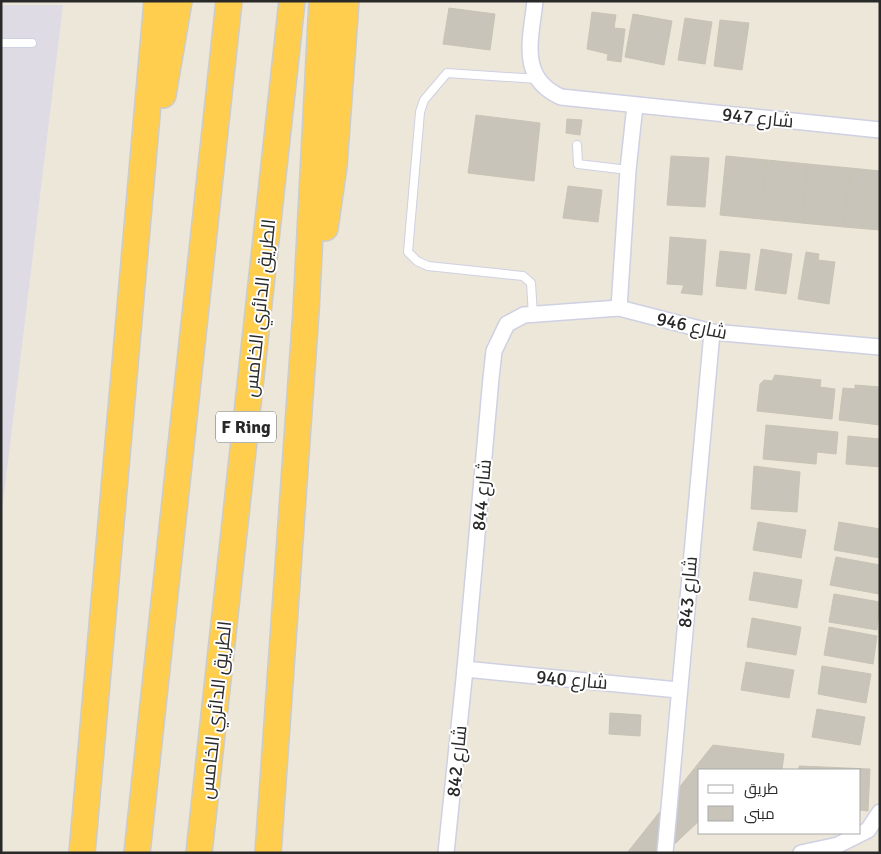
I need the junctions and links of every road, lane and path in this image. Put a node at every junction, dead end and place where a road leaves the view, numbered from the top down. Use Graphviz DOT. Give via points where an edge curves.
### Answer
graph roads {
  1 [pos="157,1"];
  2 [pos="179,1"];
  3 [pos="229,1"];
  4 [pos="292,1"];
  5 [pos="322,1"];
  6 [pos="346,1"];
  7 [pos="534,1"];
  8 [pos="32,43"];
  9 [pos="1,44"];
  10 [pos="538,79"];
  11 [pos="635,105"];
  12 [pos="880,130"];
  13 [pos="578,145"];
  14 [pos="628,170"];
  15 [pos="135,258"];
  16 [pos="619,308"];
  17 [pos="306,311"];
  18 [pos="533,316"];
  19 [pos="507,324"];
  20 [pos="712,332"];
  21 [pos="880,347"];
  22 [pos="465,669"];
  23 [pos="678,690"];
  24 [pos="880,812"];
  25 [pos="860,834"];
  26 [pos="861,834"];
  27 [pos="82,853"];
  28 [pos="137,853"];
  29 [pos="199,853"];
  30 [pos="268,853"];
  31 [pos="446,853"];
  32 [pos="665,853"];
  33 [pos="801,853"];
  1 -- 15 [label="highway"];
  2 -- 15 [label="highway"];
  3 -- 28 [label="highway"];
  4 -- 29 [label="highway, الطريق الدائري الخامس / F Ring"];
  5 -- 17 [label="highway"];
  6 -- 17 [label="highway" via="331,185"];
  7 -- 10 [label="street" via="530,50"];
  8 -- 9 [label="lane"];
  10 -- 11 [label="street, شارع 947" via="544,87 561,97"];
  10 -- 18 [label="lane" via="447,73 424,100 420,112 408,252 428,266 523,276 531,283"];
  11 -- 12 [label="street, شارع 947"];
  11 -- 14 [label="street"];
  13 -- 14 [label="lane" via="578,164"];
  14 -- 16 [label="street"];
  15 -- 27 [label="highway"];
  16 -- 18 [label="street, شارع 946"];
  16 -- 20 [label="street, شارع 946"];
  17 -- 30 [label="highway"];
  18 -- 19 [label="street, شارع 946" via="524,315"];
  19 -- 22 [label="street, شارع 844" via="494,351"];
  20 -- 21 [label="street, شارع 946"];
  20 -- 23 [label="street, شارع 843"];
  22 -- 23 [label="street, شارع 940"];
  22 -- 31 [label="street, شارع 842"];
  23 -- 32 [label="street, شارع 843"];
  24 -- 26 [label="street" via="868,830"];
  25 -- 33 [label="street" via="838,845"];
}
